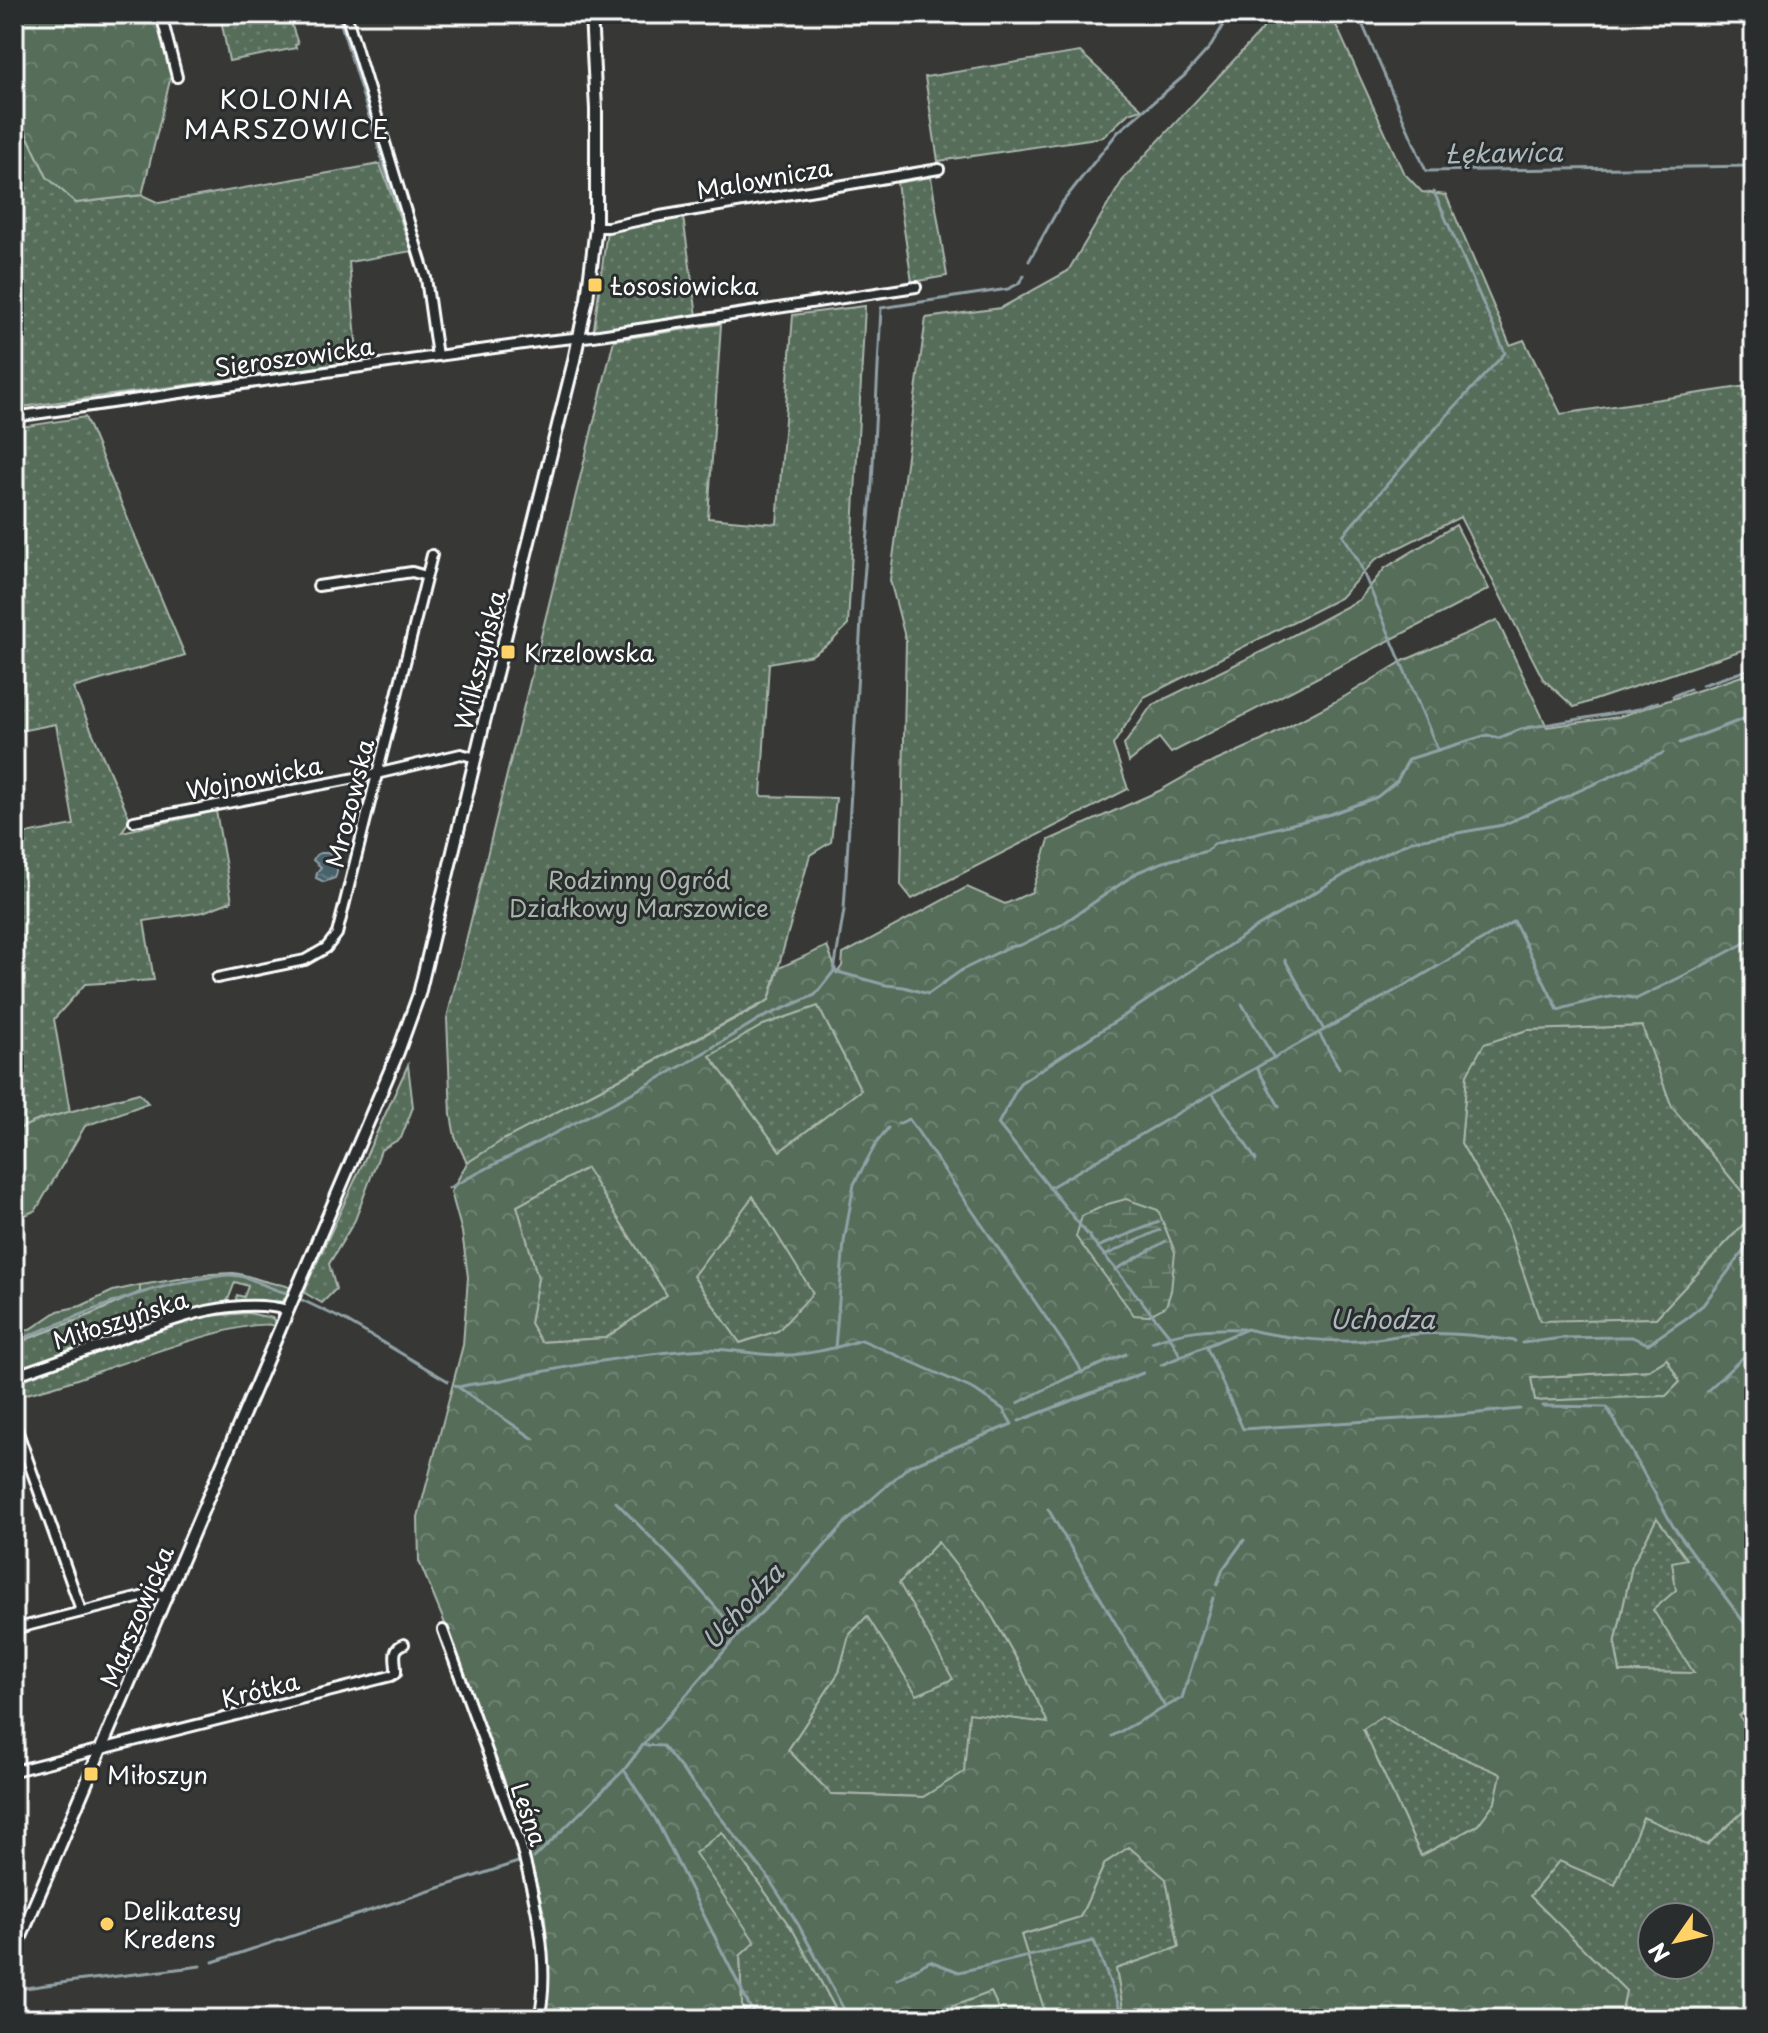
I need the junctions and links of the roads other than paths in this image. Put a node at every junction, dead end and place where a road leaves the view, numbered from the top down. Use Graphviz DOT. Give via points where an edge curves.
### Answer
graph roads {
  1 [pos="161,14"];
  2 [pos="346,14"];
  3 [pos="591,14"];
  4 [pos="1726,14"];
  5 [pos="1754,22"];
  6 [pos="177,77"];
  7 [pos="939,169"];
  8 [pos="596,227"];
  9 [pos="916,287"];
  10 [pos="579,338"];
  11 [pos="437,356"];
  12 [pos="14,417"];
  13 [pos="432,555"];
  14 [pos="426,576"];
  15 [pos="318,586"];
  16 [pos="476,758"];
  17 [pos="376,774"];
  18 [pos="134,821"];
  19 [pos="217,978"];
  20 [pos="295,1293"];
  21 [pos="288,1310"];
  22 [pos="14,1376"];
  23 [pos="14,1421"];
  24 [pos="166,1595"];
  25 [pos="81,1610"];
  26 [pos="14,1629"];
  27 [pos="443,1630"];
  28 [pos="404,1644"];
  29 [pos="100,1751"];
  30 [pos="14,1771"];
  31 [pos="14,1953"];
  32 [pos="539,2019"];
  1 -- 6 [label="street"];
  2 -- 11 [label="street" via="426,278"];
  3 -- 8 [label="street, Wilkszyńska"];
  4 -- 5 [label="street"];
  7 -- 8 [label="street, Malownicza"];
  8 -- 10 [label="street, Wilkszyńska"];
  9 -- 10 [label="street"];
  10 -- 11 [label="street, Sieroszowicka"];
  10 -- 16 [label="street, Wilkszyńska"];
  11 -- 12 [label="street, Sieroszowicka"];
  13 -- 14 [label="street, Mrozowska"];
  14 -- 15 [label="street" via="412,572"];
  14 -- 17 [label="street, Mrozowska"];
  16 -- 17 [label="street, Wojnowicka" via="461,754"];
  16 -- 20 [label="street, Wilkszyńska" via="419,994"];
  17 -- 18 [label="street, Wojnowicka"];
  17 -- 19 [label="street, Mrozowska" via="332,942 305,960"];
  20 -- 21 [label="street, Marszowicka"];
  21 -- 22 [label="street, Miłoszyńska" via="237,1307 174,1319"];
  21 -- 24 [label="street, Marszowicka"];
  23 -- 25 [label="street"];
  24 -- 25 [label="street"];
  24 -- 29 [label="street, Marszowicka"];
  25 -- 26 [label="street"];
  27 -- 32 [label="street, Leśna" via="526,1866 543,1974"];
  28 -- 29 [label="street, Krótka" via="395,1651 396,1673 391,1676"];
  29 -- 30 [label="street"];
  29 -- 31 [label="street, Marszowicka"];
}
